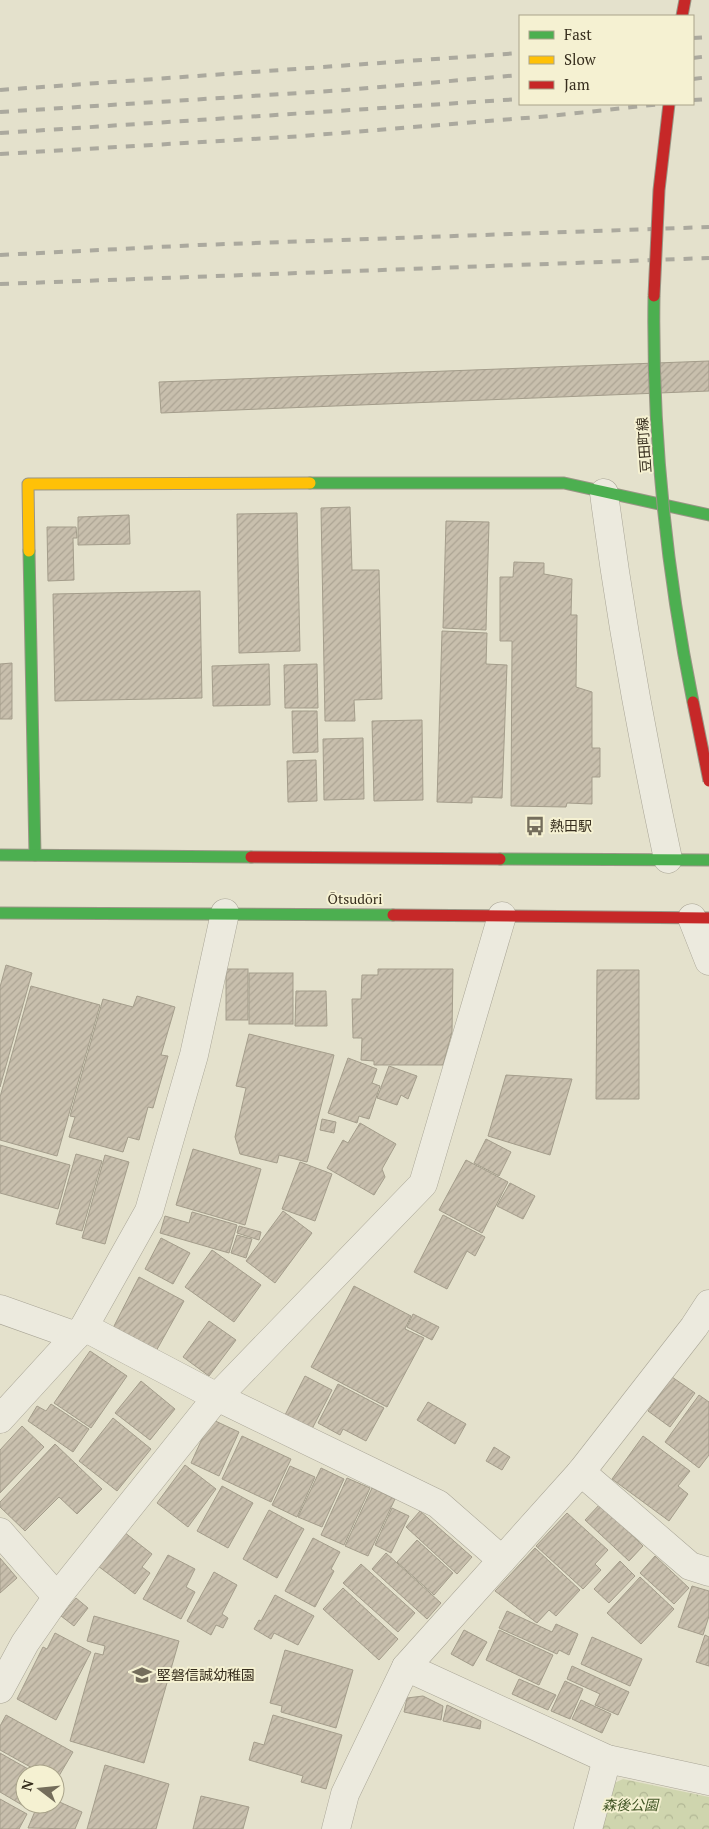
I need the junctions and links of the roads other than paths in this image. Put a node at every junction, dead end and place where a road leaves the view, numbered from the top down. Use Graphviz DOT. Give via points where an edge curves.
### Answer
graph roads {
  1 [pos="685,0"];
  2 [pos="682,15"];
  3 [pos="669,105"];
  4 [pos="604,493"];
  5 [pos="709,515"];
  6 [pos="709,782"];
  7 [pos="0,855"];
  8 [pos="35,855"];
  9 [pos="668,859"];
  10 [pos="709,860"];
  11 [pos="226,913"];
  12 [pos="0,914"];
  13 [pos="502,916"];
  14 [pos="701,918"];
  15 [pos="709,961"];
  16 [pos="709,1304"];
  17 [pos="0,1309"];
  18 [pos="80,1331"];
  19 [pos="216,1397"];
  20 [pos="0,1419"];
  21 [pos="581,1472"];
  22 [pos="0,1532"];
  23 [pos="502,1560"];
  24 [pos="709,1572"];
  25 [pos="57,1597"];
  26 [pos="406,1667"];
  27 [pos="0,1690"];
  28 [pos="607,1759"];
  29 [pos="709,1781"];
  30 [pos="336,1829"];
  31 [pos="588,1829"];
  1 -- 2 [label="street"];
  3 -- 6 [label="street, 豆田町線, bridge" via="659,190 653,364 662,499 682,648"];
  4 -- 5 [label="street"];
  4 -- 8 [label="street" via="564,483 28,484"];
  4 -- 9 [label="street" via="645,752"];
  7 -- 8 [label="street"];
  8 -- 9 [label="street"];
  9 -- 10 [label="street"];
  11 -- 12 [label="street, Ōtsudōri"];
  11 -- 13 [label="street, Ōtsudōri"];
  11 -- 18 [label="street" via="194,1056 149,1211"];
  13 -- 14 [label="street, Ōtsudōri"];
  13 -- 19 [label="street" via="423,1184"];
  14 -- 15 [label="street"];
  16 -- 21 [label="street"];
  17 -- 18 [label="street"];
  18 -- 19 [label="street"];
  18 -- 20 [label="street"];
  19 -- 23 [label="street" via="438,1504"];
  19 -- 25 [label="street"];
  21 -- 23 [label="street"];
  21 -- 24 [label="street" via="690,1566"];
  22 -- 25 [label="street"];
  23 -- 26 [label="street"];
  25 -- 27 [label="street" via="25,1642"];
  26 -- 28 [label="street"];
  26 -- 30 [label="street" via="345,1794"];
  28 -- 29 [label="street"];
  28 -- 31 [label="street"];
}
